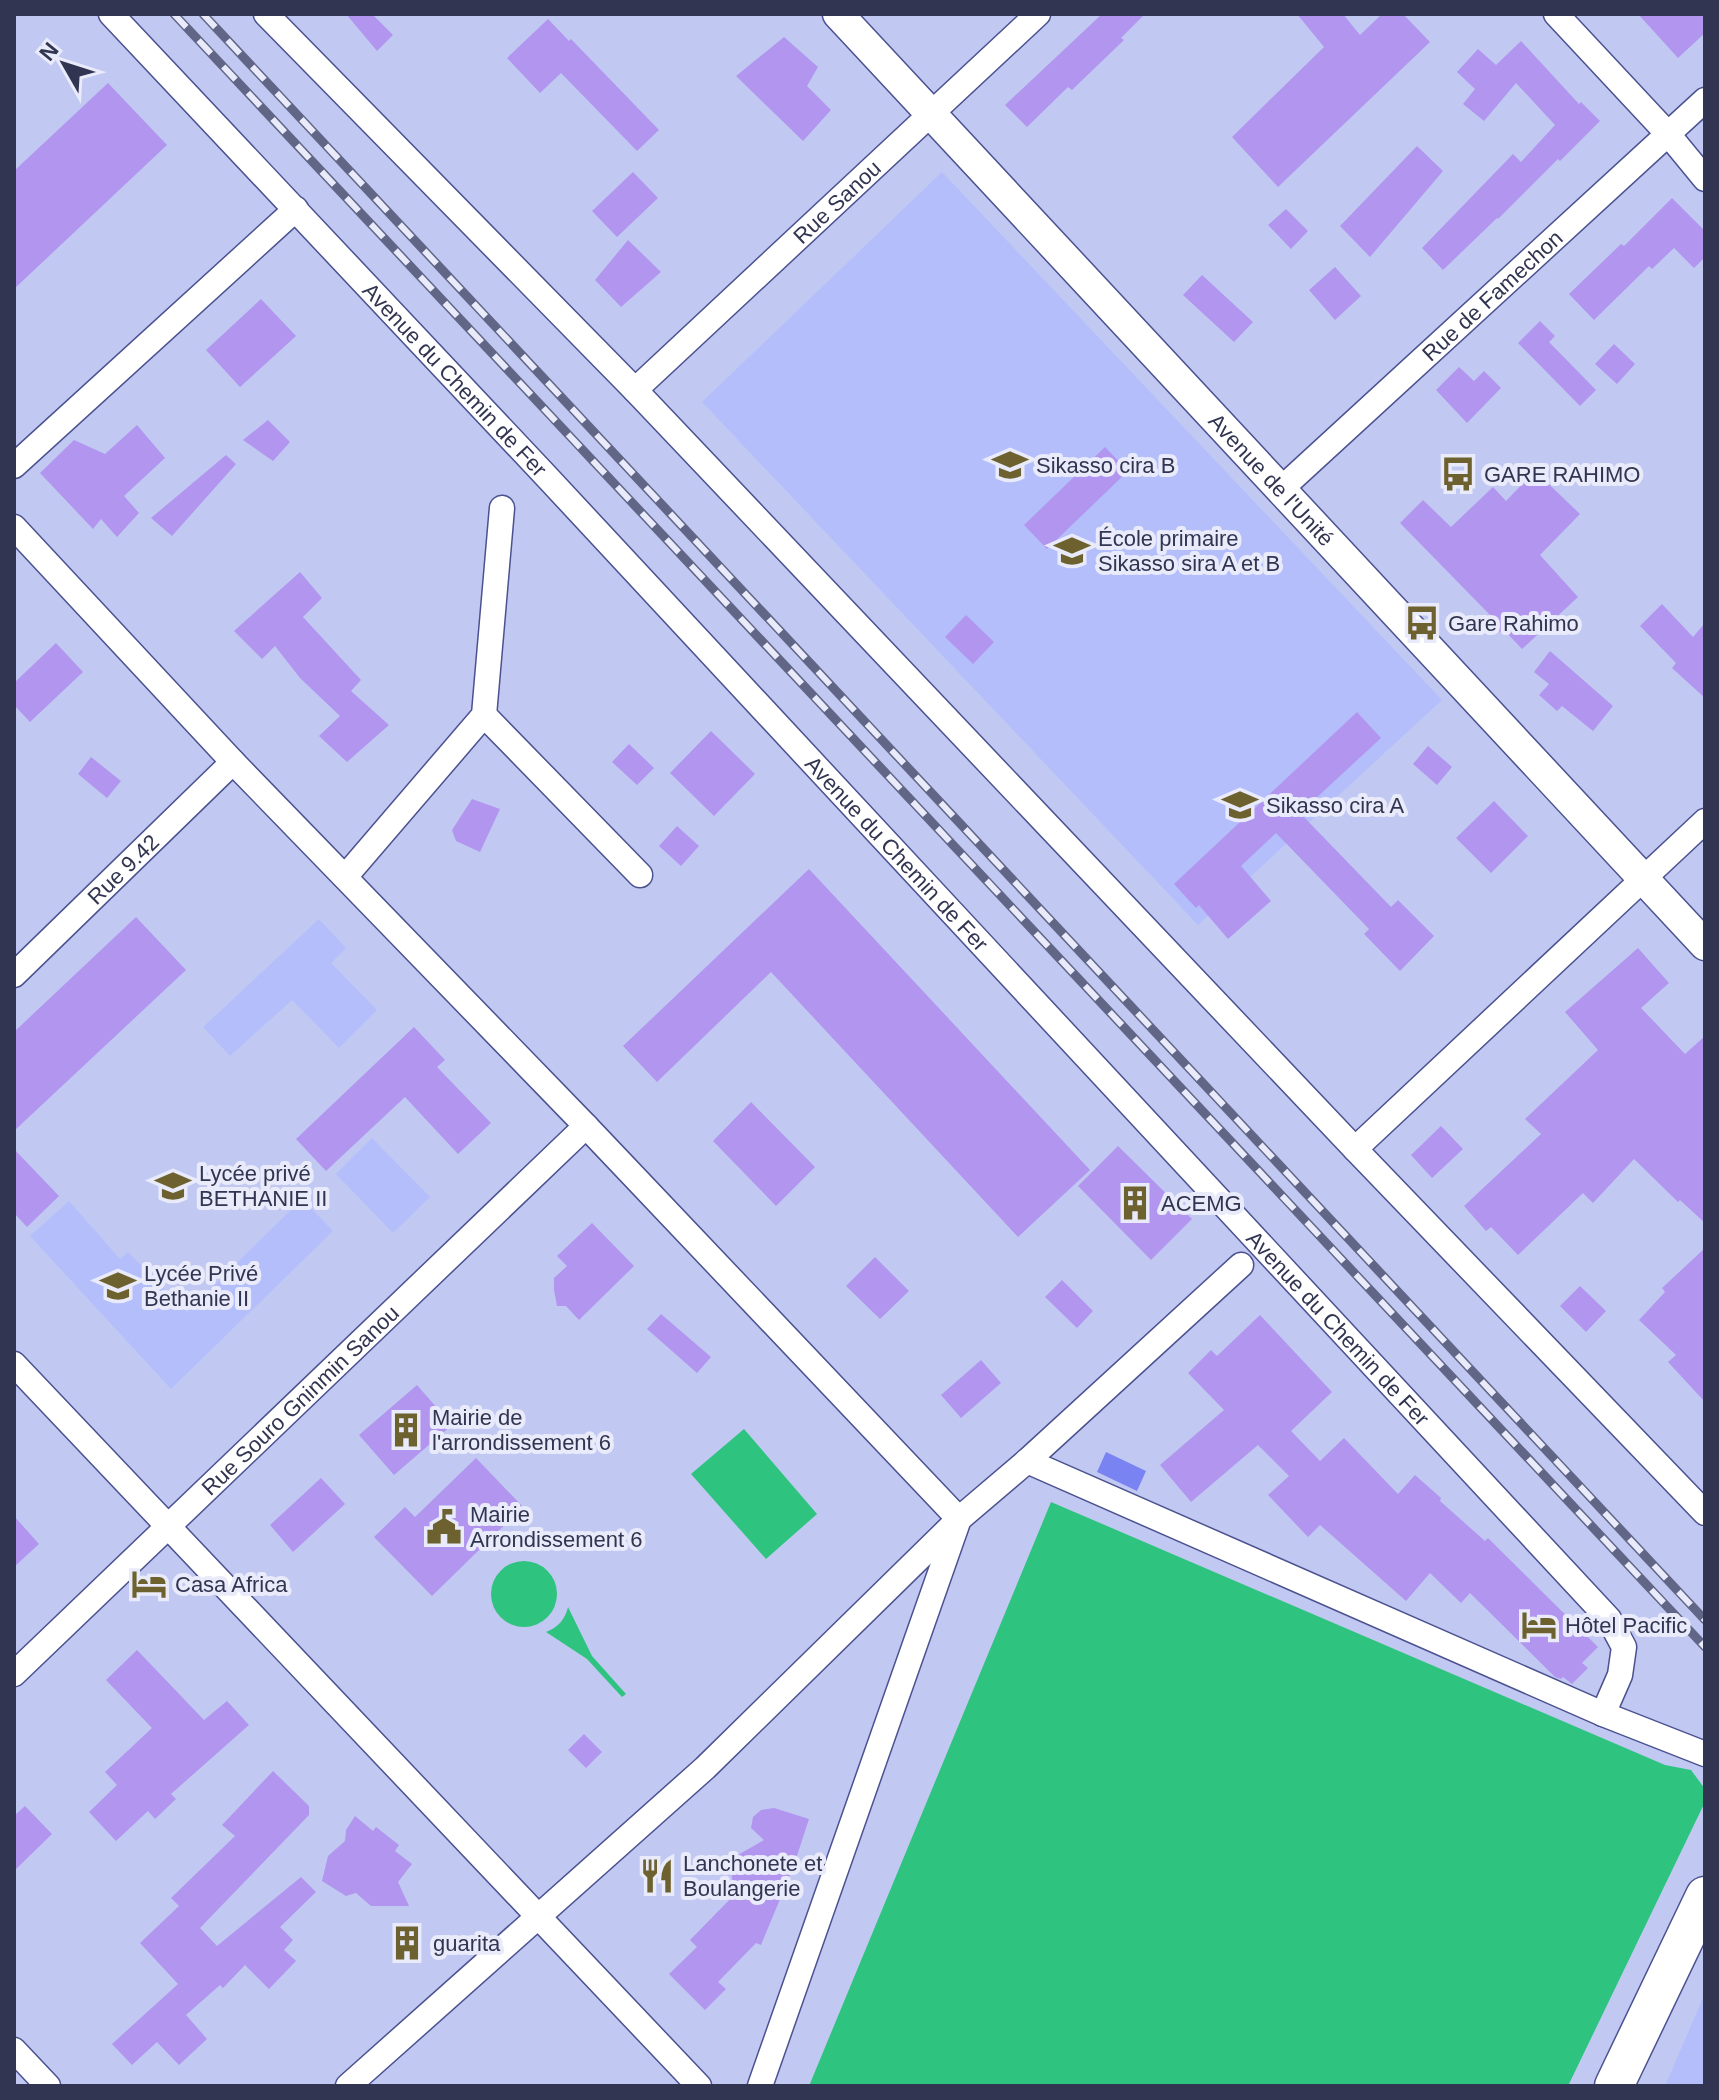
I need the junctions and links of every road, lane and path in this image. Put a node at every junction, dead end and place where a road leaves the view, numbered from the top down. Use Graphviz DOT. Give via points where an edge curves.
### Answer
graph roads {
  1 [pos="111,14"];
  2 [pos="266,14"];
  3 [pos="838,14"];
  4 [pos="1038,14"];
  5 [pos="1556,14"];
  6 [pos="1705,100"];
  7 [pos="930,115"];
  8 [pos="1668,134"];
  9 [pos="1705,179"];
  10 [pos="296,209"];
  11 [pos="635,390"];
  12 [pos="14,466"];
  13 [pos="1280,490"];
  14 [pos="502,508"];
  15 [pos="14,527"];
  16 [pos="484,715"];
  17 [pos="233,762"];
  18 [pos="1705,821"];
  19 [pos="640,875"];
  20 [pos="345,877"];
  21 [pos="1644,879"];
  22 [pos="1705,945"];
  23 [pos="14,975"];
  24 [pos="586,1126"];
  25 [pos="1355,1149"];
  26 [pos="1241,1265"];
  27 [pos="14,1364"];
  28 [pos="1027,1461"];
  29 [pos="1705,1513"];
  30 [pos="959,1519"];
  31 [pos="168,1526"];
  32 [pos="14,1674"];
  33 [pos="1603,1714"];
  34 [pos="1705,1754"];
  35 [pos="1705,1896"];
  36 [pos="538,1916"];
  37 [pos="14,2050"];
  38 [pos="48,2086"];
  39 [pos="348,2086"];
  40 [pos="699,2086"];
  41 [pos="760,2086"];
  42 [pos="1614,2086"];
  1 -- 10 [label="street, Avenue du Chemin de Fer"];
  2 -- 11 [label="street"];
  3 -- 7 [label="street, Avenue de l'Unité"];
  4 -- 7 [label="street, Rue Sanou"];
  5 -- 8 [label="street"];
  6 -- 8 [label="street, Rue de Famechon"];
  7 -- 11 [label="street, Rue Sanou"];
  7 -- 13 [label="street, Avenue de l'Unité"];
  8 -- 9 [label="street"];
  8 -- 13 [label="street, Rue de Famechon"];
  10 -- 12 [label="street"];
  10 -- 33 [label="street, Avenue du Chemin de Fer" via="1609,1619 1624,1647 1620,1675"];
  11 -- 25 [label="street"];
  13 -- 21 [label="street, Avenue de l'Unité"];
  14 -- 16 [label="street"];
  15 -- 17 [label="street"];
  16 -- 19 [label="street"];
  16 -- 20 [label="street"];
  17 -- 20 [label="street"];
  17 -- 23 [label="street, Rue 9.42"];
  18 -- 21 [label="street"];
  20 -- 24 [label="street"];
  21 -- 22 [label="street, Avenue de l'Unité"];
  21 -- 25 [label="street"];
  24 -- 30 [label="street"];
  24 -- 31 [label="street, Rue Souro Gninmin Sanou"];
  25 -- 29 [label="street"];
  26 -- 28 [label="street"];
  27 -- 31 [label="street"];
  28 -- 30 [label="street"];
  28 -- 33 [label="street"];
  30 -- 36 [label="street" via="705,1768"];
  30 -- 41 [label="street"];
  31 -- 32 [label="street, Rue Souro Gninmin Sanou"];
  31 -- 36 [label="street"];
  33 -- 34 [label="street"];
  35 -- 42 [label="highway"];
  36 -- 39 [label="street"];
  36 -- 40 [label="street"];
  37 -- 38 [label="street"];
}
